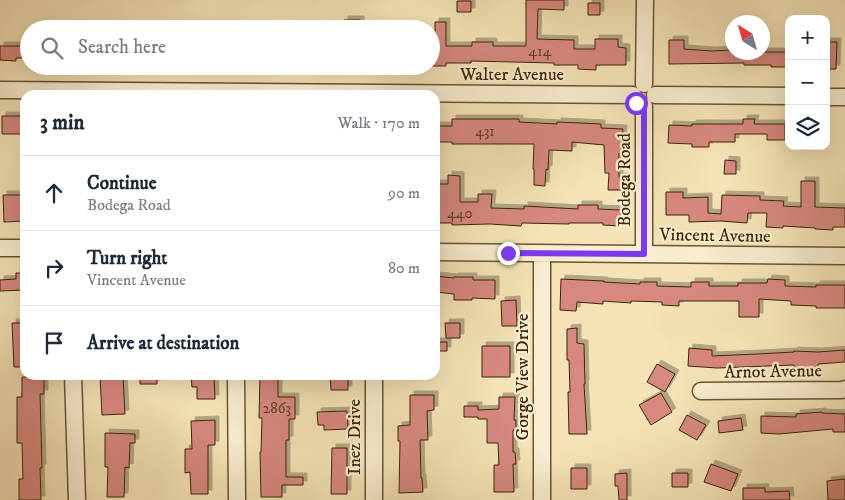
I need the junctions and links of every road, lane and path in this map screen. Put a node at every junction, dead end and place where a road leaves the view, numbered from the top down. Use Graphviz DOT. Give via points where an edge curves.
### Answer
graph roads {
  1 [pos="645,0"];
  2 [pos="0,90"];
  3 [pos="20,90"];
  4 [pos="440,93"];
  5 [pos="644,95"];
  6 [pos="785,96"];
  7 [pos="830,96"];
  8 [pos="845,97"];
  9 [pos="0,248"];
  10 [pos="20,248"];
  11 [pos="440,252"];
  12 [pos="542,254"];
  13 [pos="644,254"];
  14 [pos="845,256"];
  15 [pos="74,380"];
  16 [pos="236,380"];
  17 [pos="374,380"];
  18 [pos="845,389"];
  19 [pos="701,392"];
  20 [pos="77,500"];
  21 [pos="237,500"];
  22 [pos="374,500"];
  23 [pos="542,500"];
  1 -- 5 [label="street, Bodega Road"];
  2 -- 3 [label="street, Walter Avenue"];
  4 -- 5 [label="street, Walter Avenue"];
  5 -- 6 [label="street, Walter Avenue"];
  5 -- 13 [label="street, Bodega Road"];
  7 -- 8 [label="street"];
  9 -- 10 [label="street"];
  11 -- 12 [label="street, Vincent Avenue"];
  12 -- 13 [label="street, Vincent Avenue"];
  12 -- 23 [label="street, Gorge View Drive"];
  13 -- 14 [label="street, Vincent Avenue"];
  15 -- 20 [label="street"];
  16 -- 21 [label="street"];
  17 -- 22 [label="street, Inez Drive"];
  18 -- 19 [label="street, Arnot Avenue"];
}
